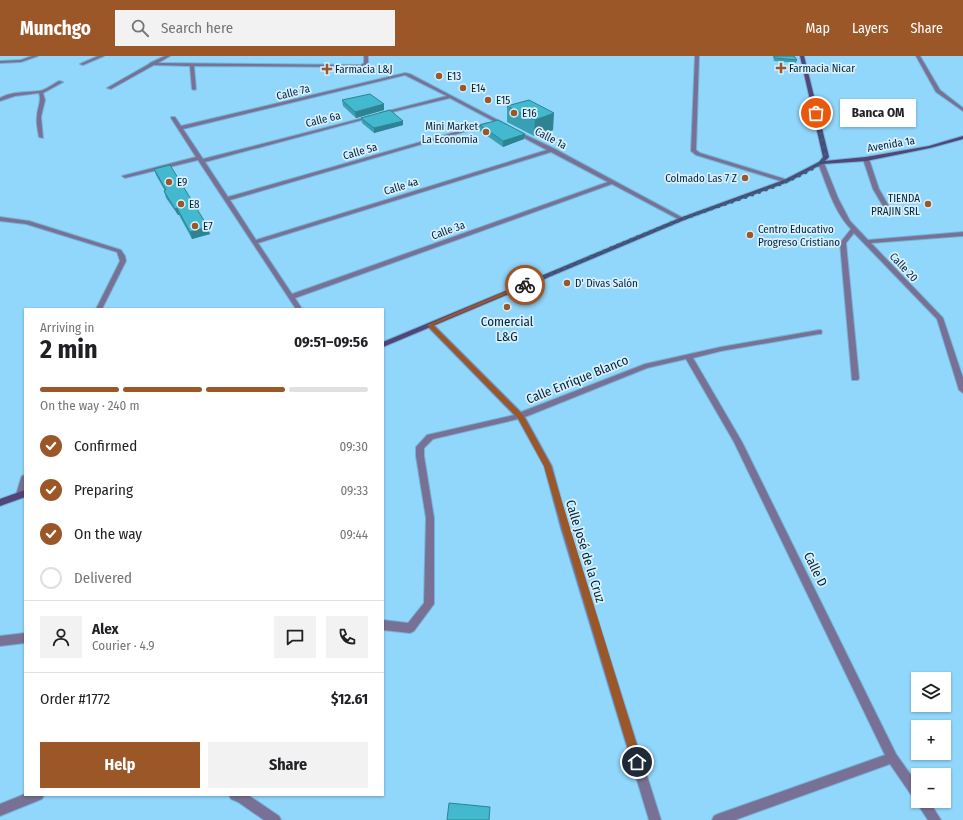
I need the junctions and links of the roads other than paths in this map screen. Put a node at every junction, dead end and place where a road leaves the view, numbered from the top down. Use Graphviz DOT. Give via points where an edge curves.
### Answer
graph roads {
  1 [pos="36,56"];
  2 [pos="102,56"];
  3 [pos="168,56"];
  4 [pos="366,56"];
  5 [pos="697,56"];
  6 [pos="802,56"];
  7 [pos="918,56"];
  8 [pos="0,62"];
  9 [pos="82,64"];
  10 [pos="151,64"];
  11 [pos="192,64"];
  12 [pos="409,75"];
  13 [pos="61,82"];
  14 [pos="109,88"];
  15 [pos="194,89"];
  16 [pos="41,92"];
  17 [pos="449,97"];
  18 [pos="0,100"];
  19 [pos="963,110"];
  20 [pos="174,118"];
  21 [pos="498,122"];
  22 [pos="180,128"];
  23 [pos="41,137"];
  24 [pos="963,137"];
  25 [pos="553,150"];
  26 [pos="866,159"];
  27 [pos="201,160"];
  28 [pos="821,163"];
  29 [pos="125,176"];
  30 [pos="786,181"];
  31 [pos="613,182"];
  32 [pos="228,199"];
  33 [pos="888,210"];
  34 [pos="0,219"];
  35 [pos="682,219"];
  36 [pos="854,229"];
  37 [pos="963,234"];
  38 [pos="255,242"];
  39 [pos="867,242"];
  40 [pos="290,296"];
  41 [pos="100,308"];
  42 [pos="298,308"];
  43 [pos="430,325"];
  44 [pos="819,332"];
  45 [pos="384,345"];
  46 [pos="688,356"];
  47 [pos="854,378"];
  48 [pos="963,389"];
  49 [pos="520,416"];
  50 [pos="24,483"];
  51 [pos="22,494"];
  52 [pos="0,503"];
  53 [pos="384,625"];
  54 [pos="24,638"];
  55 [pos="0,641"];
  56 [pos="892,758"];
  57 [pos="911,785"];
  58 [pos="35,796"];
  59 [pos="237,796"];
  60 [pos="927,808"];
  61 [pos="0,810"];
  62 [pos="274,820"];
  63 [pos="655,820"];
  64 [pos="718,820"];
  65 [pos="935,820"];
  1 -- 8 [label="street" via="21,61"];
  2 -- 9 [label="street"];
  3 -- 10 [label="street"];
  4 -- 11 [label="street" via="366,63 362,66"];
  5 -- 30 [label="street" via="693,150 698,154"];
  6 -- 28 [label="main road" via="826,157"];
  7 -- 19 [label="street" via="938,91"];
  10 -- 11 [label="street"];
  10 -- 14 [label="street"];
  11 -- 15 [label="street"];
  12 -- 17 [label="street, Calle 1a"];
  12 -- 22 [label="street, Calle 7a" via="400,75"];
  13 -- 16 [label="street"];
  16 -- 18 [label="street" via="15,94"];
  16 -- 23 [label="street" via="44,98 38,120"];
  17 -- 21 [label="street, Calle 1a"];
  17 -- 27 [label="street, Calle 6a"];
  20 -- 22 [label="street"];
  21 -- 25 [label="street, Calle 1a"];
  21 -- 32 [label="street, Calle 5a"];
  22 -- 27 [label="street"];
  24 -- 26 [label="main road, Avenida 1a" via="930,147"];
  25 -- 31 [label="street, Calle 1a"];
  25 -- 38 [label="street, Calle 4a"];
  26 -- 28 [label="main road, Avenida 1a"];
  26 -- 33 [label="street" via="876,189"];
  27 -- 29 [label="street, Calle 6a"];
  27 -- 32 [label="street"];
  28 -- 30 [label="main road"];
  28 -- 36 [label="street, Calle 20" via="844,216"];
  30 -- 35 [label="main road"];
  31 -- 35 [label="street, Calle 1a"];
  31 -- 40 [label="street, Calle 3a"];
  32 -- 38 [label="street"];
  34 -- 41 [label="street" via="27,222 118,251 123,261"];
  35 -- 43 [label="main road"];
  36 -- 39 [label="street, Calle 20"];
  36 -- 47 [label="street" via="843,243"];
  37 -- 39 [label="street"];
  38 -- 40 [label="street"];
  39 -- 48 [label="street, Calle 20" via="940,318"];
  40 -- 42 [label="street"];
  43 -- 45 [label="main road"];
  43 -- 49 [label="street, Calle José de la Cruz"];
  44 -- 46 [label="street, Calle Enrique Blanco"];
  46 -- 49 [label="street, Calle Enrique Blanco" via="645,366"];
  46 -- 56 [label="street, Calle D" via="738,442"];
  49 -- 53 [label="street, Calle Enrique Blanco" via="430,437 420,447 430,518 429,604 410,628"];
  49 -- 63 [label="street, Calle José de la Cruz" via="548,466"];
  50 -- 51 [label="street"];
  51 -- 52 [label="main road"];
  54 -- 55 [label="street"];
  56 -- 57 [label="street, Calle D"];
  56 -- 64 [label="street"];
  58 -- 61 [label="street"];
  59 -- 62 [label="street"];
  60 -- 65 [label="street"];
}
